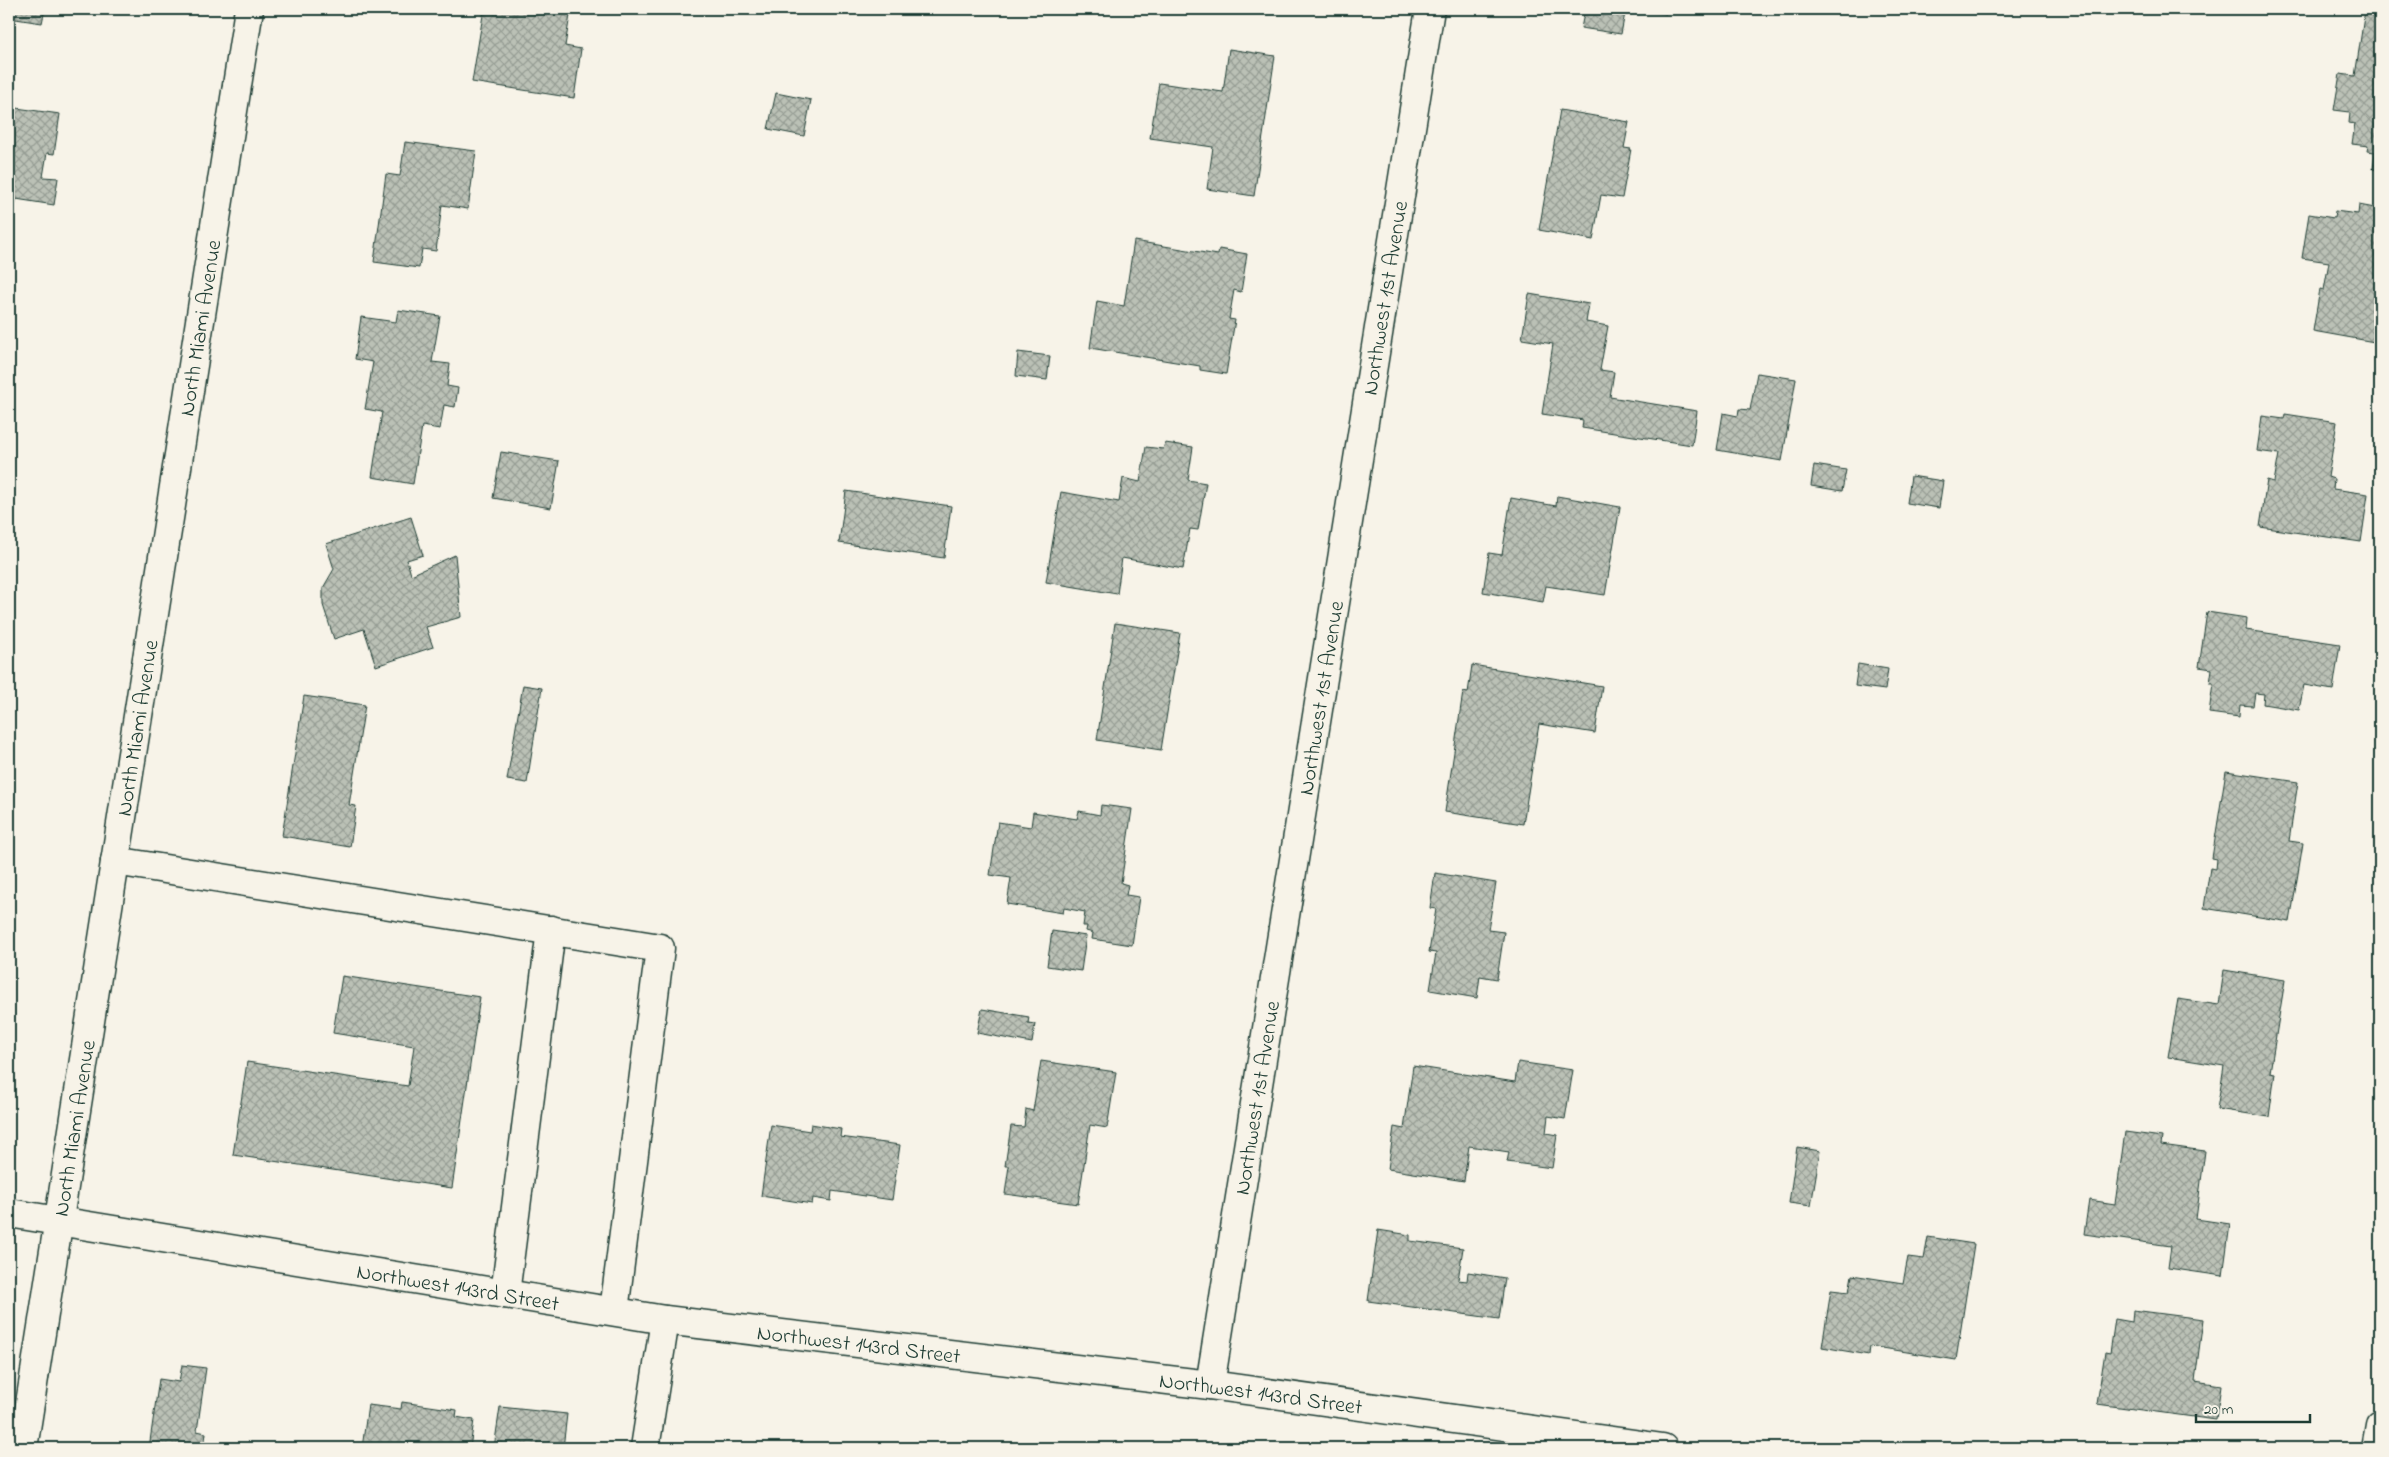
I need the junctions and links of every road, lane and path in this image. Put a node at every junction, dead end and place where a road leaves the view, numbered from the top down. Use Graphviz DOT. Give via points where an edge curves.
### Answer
graph roads {
  1 [pos="250,9"];
  2 [pos="1430,9"];
  3 [pos="115,861"];
  4 [pos="551,930"];
  5 [pos="9,1213"];
  6 [pos="58,1220"];
  7 [pos="506,1294"];
  8 [pos="614,1311"];
  9 [pos="665,1320"];
  10 [pos="1210,1386"];
  11 [pos="2380,1424"];
  12 [pos="22,1448"];
  13 [pos="645,1448"];
  14 [pos="1663,1448"];
  15 [pos="2376,1448"];
  1 -- 3 [label="street, North Miami Avenue"];
  2 -- 10 [label="street, Northwest 1st Avenue"];
  3 -- 4 [label="street"];
  3 -- 6 [label="street, North Miami Avenue"];
  4 -- 7 [label="street"];
  4 -- 8 [label="street" via="660,948"];
  5 -- 6 [label="street, Northwest 143rd Street"];
  6 -- 7 [label="street, Northwest 143rd Street"];
  6 -- 12 [label="street, North Miami Avenue"];
  7 -- 8 [label="street, Northwest 143rd Street"];
  8 -- 9 [label="street, Northwest 143rd Street"];
  9 -- 10 [label="street, Northwest 143rd Street"];
  9 -- 13 [label="street"];
  10 -- 14 [label="street, Northwest 143rd Street"];
  11 -- 15 [label="street"];
}
